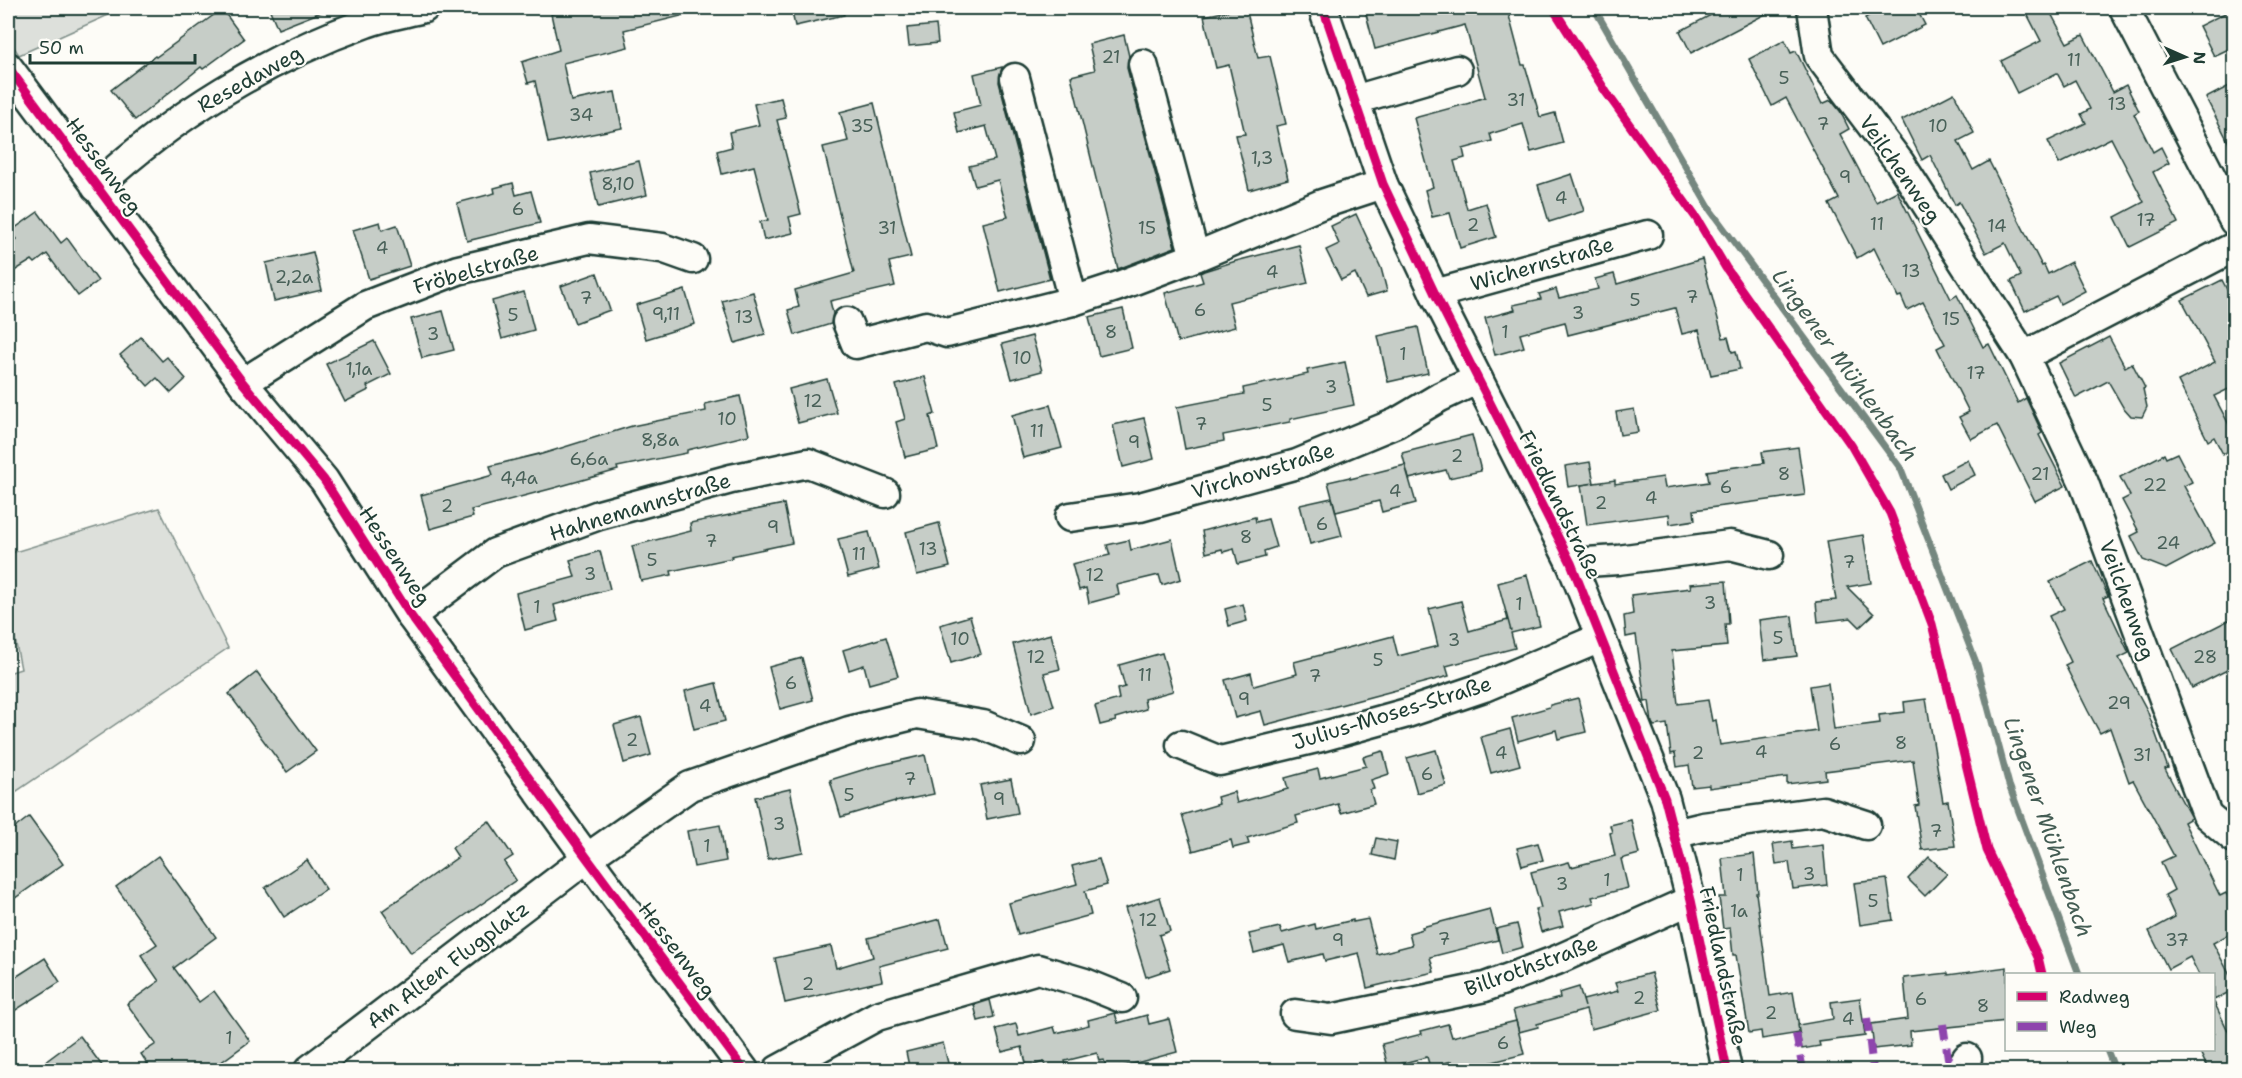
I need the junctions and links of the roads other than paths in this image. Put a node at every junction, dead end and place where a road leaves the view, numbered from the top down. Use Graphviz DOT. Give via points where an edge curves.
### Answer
graph roads {
  1 [pos="424,8"];
  2 [pos="1323,8"];
  3 [pos="1812,8"];
  4 [pos="2124,8"];
  5 [pos="1143,64"];
  6 [pos="8,67"];
  7 [pos="1457,70"];
  8 [pos="1016,78"];
  9 [pos="1354,100"];
  10 [pos="1383,184"];
  11 [pos="96,187"];
  12 [pos="2235,221"];
  13 [pos="1648,235"];
  14 [pos="2235,247"];
  15 [pos="1196,257"];
  16 [pos="693,259"];
  17 [pos="1435,294"];
  18 [pos="1073,301"];
  19 [pos="847,322"];
  20 [pos="2024,357"];
  21 [pos="1478,379"];
  22 [pos="243,383"];
  23 [pos="885,493"];
  24 [pos="1070,517"];
  25 [pos="1769,555"];
  26 [pos="1571,563"];
  27 [pos="411,616"];
  28 [pos="1600,638"];
  29 [pos="1021,741"];
  30 [pos="1181,745"];
  31 [pos="1866,825"];
  32 [pos="1674,834"];
  33 [pos="2235,838"];
  34 [pos="587,858"];
  35 [pos="1691,900"];
  36 [pos="1122,998"];
  37 [pos="1295,1014"];
  38 [pos="309,1071"];
  39 [pos="744,1071"];
  40 [pos="778,1071"];
  41 [pos="1727,1071"];
  1 -- 11 [label="street, Resedaweg" via="367,23 288,55 200,105"];
  2 -- 9 [label="street, Friedlandstraße"];
  3 -- 20 [label="street, Veilchenweg" via="1819,56 1900,163"];
  4 -- 12 [label="street"];
  5 -- 15 [label="street"];
  6 -- 11 [label="street, Hessenweg"];
  7 -- 9 [label="street"];
  8 -- 18 [label="street"];
  9 -- 10 [label="street, Friedlandstraße"];
  10 -- 15 [label="street" via="1322,204"];
  10 -- 17 [label="street, Friedlandstraße"];
  11 -- 22 [label="street, Hessenweg"];
  13 -- 17 [label="street, Wichernstraße"];
  14 -- 20 [label="street"];
  15 -- 18 [label="street"];
  16 -- 22 [label="street, Fröbelstraße" via="662,248 589,239 458,270 365,306"];
  17 -- 21 [label="street, Friedlandstraße"];
  18 -- 19 [label="street" via="947,333 926,326 856,344"];
  20 -- 33 [label="street, Veilchenweg" via="2084,483 2207,815"];
  21 -- 24 [label="street, Virchowstraße" via="1396,423 1298,464 1140,507"];
  21 -- 26 [label="street, Friedlandstraße"];
  22 -- 27 [label="street, Hessenweg" via="324,480"];
  23 -- 27 [label="street, Hahnemannstraße" via="808,463 731,480 599,516 495,553"];
  25 -- 26 [label="street" via="1730,545"];
  26 -- 28 [label="street, Friedlandstraße"];
  27 -- 34 [label="street, Hessenweg"];
  28 -- 30 [label="street, Julius-Moses-Straße" via="1484,687 1317,738 1220,761"];
  28 -- 32 [label="street, Friedlandstraße" via="1665,799"];
  29 -- 34 [label="street, Am Alten Flugplatz" via="983,725 917,714 849,731 690,786"];
  31 -- 32 [label="street" via="1823,811"];
  32 -- 35 [label="street, Friedlandstraße"];
  34 -- 38 [label="street, Am Alten Flugplatz"];
  34 -- 39 [label="street, Hessenweg"];
  35 -- 37 [label="street, Billrothstraße" via="1557,960 1485,987 1331,1019"];
  35 -- 41 [label="street, Friedlandstraße"];
  36 -- 40 [label="street" via="1038,969 877,1016"];
}
